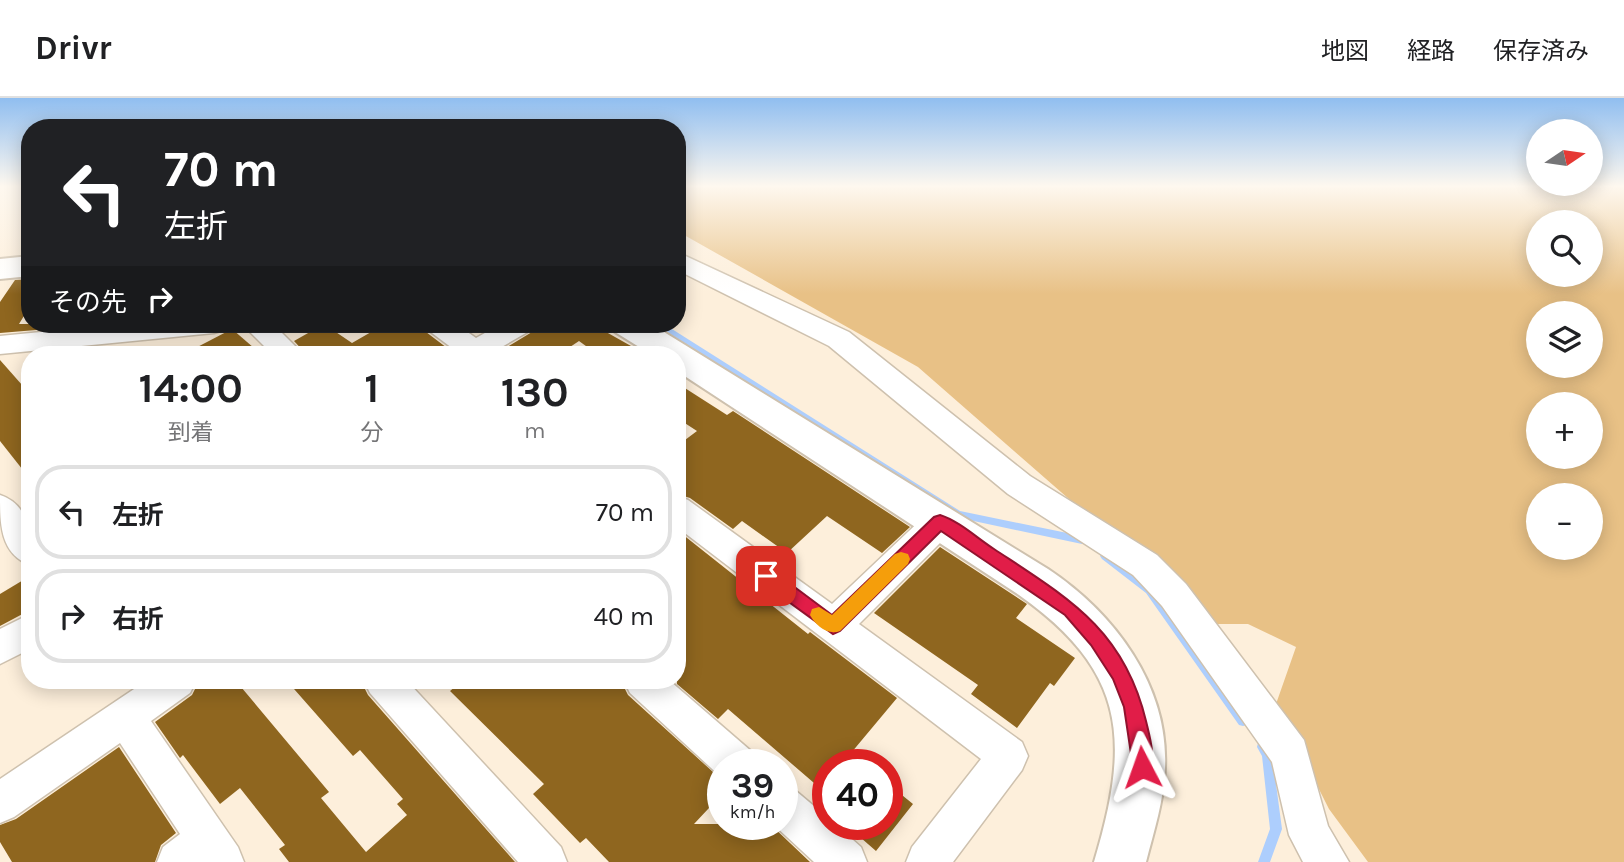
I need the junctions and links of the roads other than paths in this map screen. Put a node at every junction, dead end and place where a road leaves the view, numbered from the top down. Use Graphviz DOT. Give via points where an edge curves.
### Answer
graph roads {
  1 [pos="686,264"];
  2 [pos="21,267"];
  3 [pos="0,269"];
  4 [pos="165,333"];
  5 [pos="265,333"];
  6 [pos="449,333"];
  7 [pos="507,333"];
  8 [pos="642,333"];
  9 [pos="0,345"];
  10 [pos="44,346"];
  11 [pos="94,346"];
  12 [pos="280,346"];
  13 [pos="465,346"];
  14 [pos="487,346"];
  15 [pos="662,346"];
  16 [pos="686,361"];
  17 [pos="0,509"];
  18 [pos="686,516"];
  19 [pos="940,522"];
  20 [pos="21,538"];
  21 [pos="833,626"];
  22 [pos="21,635"];
  23 [pos="0,648"];
  24 [pos="165,689"];
  25 [pos="390,689"];
  26 [pos="652,689"];
  27 [pos="125,716"];
  28 [pos="719,749"];
  29 [pos="0,803"];
  30 [pos="798,819"];
  31 [pos="203,855"];
  32 [pos="546,862"];
  33 [pos="846,862"];
  34 [pos="928,862"];
  35 [pos="1120,862"];
  36 [pos="1328,862"];
  1 -- 36 [label="street" via="839,339 1019,485 1144,565 1174,595 1290,754 1310,835"];
  2 -- 3 [label="street"];
  4 -- 11 [label="street"];
  5 -- 12 [label="street"];
  6 -- 13 [label="street"];
  7 -- 14 [label="street"];
  8 -- 15 [label="street"];
  9 -- 10 [label="street"];
  16 -- 19 [label="street"];
  17 -- 20 [label="street"];
  18 -- 21 [label="street"];
  19 -- 21 [label="street"];
  19 -- 35 [label="street" via="1071,610 1098,639 1120,674 1142,746 1141,788"];
  21 -- 34 [label="street" via="1008,756"];
  22 -- 23 [label="street"];
  24 -- 27 [label="street"];
  25 -- 32 [label="street"];
  26 -- 28 [label="street"];
  27 -- 29 [label="street"];
  27 -- 31 [label="street"];
  30 -- 33 [label="street"];
}
